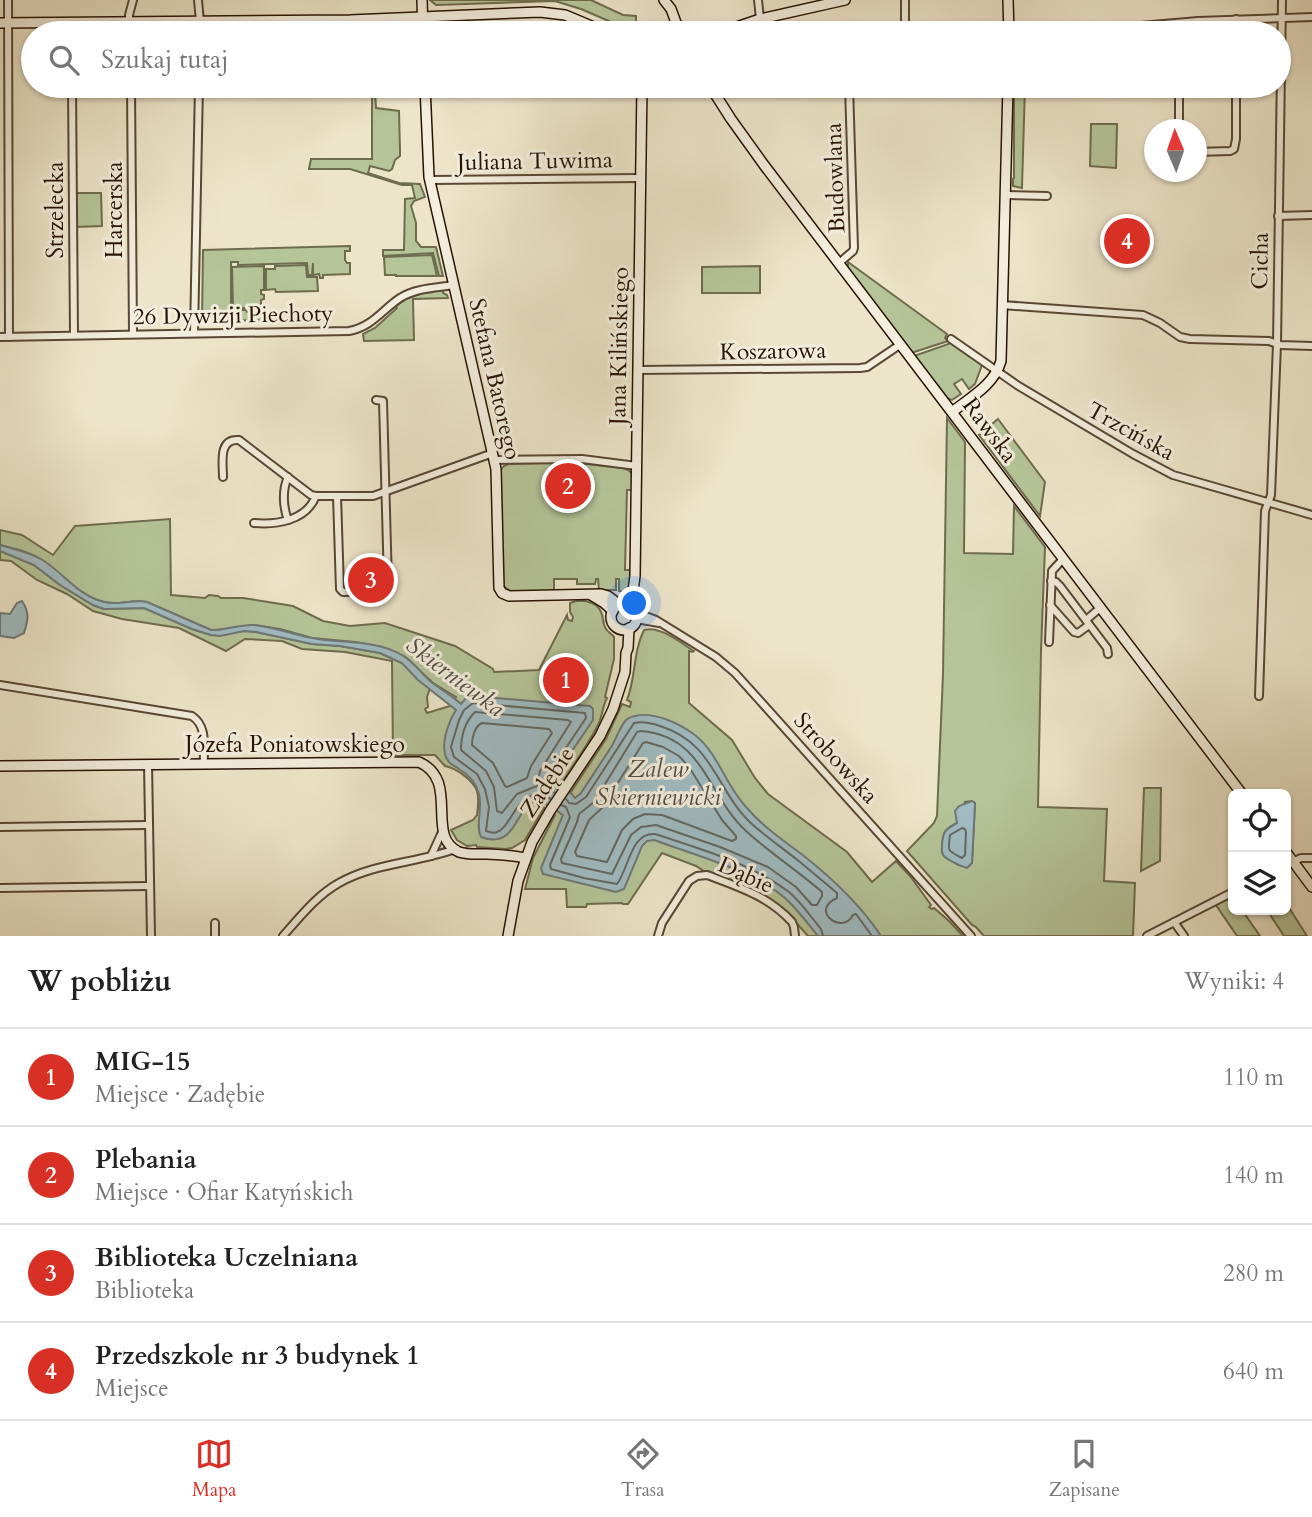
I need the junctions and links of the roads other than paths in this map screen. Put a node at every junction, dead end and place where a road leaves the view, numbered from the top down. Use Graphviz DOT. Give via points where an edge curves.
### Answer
graph roads {
  1 [pos="8,0"];
  2 [pos="133,0"];
  3 [pos="198,0"];
  4 [pos="422,0"];
  5 [pos="758,0"];
  6 [pos="845,0"];
  7 [pos="905,0"];
  8 [pos="1008,0"];
  9 [pos="1282,0"];
  10 [pos="665,2"];
  11 [pos="422,17"];
  12 [pos="1312,17"];
  13 [pos="1282,18"];
  14 [pos="760,19"];
  15 [pos="1236,19"];
  16 [pos="130,21"];
  17 [pos="201,21"];
  18 [pos="276,21"];
  19 [pos="422,21"];
  20 [pos="581,21"];
  21 [pos="673,21"];
  22 [pos="754,21"];
  23 [pos="905,21"];
  24 [pos="1009,21"];
  25 [pos="1208,21"];
  26 [pos="1282,21"];
  27 [pos="4,23"];
  28 [pos="72,98"];
  29 [pos="131,98"];
  30 [pos="200,98"];
  31 [pos="426,98"];
  32 [pos="642,98"];
  33 [pos="718,98"];
  34 [pos="849,98"];
  35 [pos="1008,98"];
  36 [pos="1179,98"];
  37 [pos="1236,98"];
  38 [pos="1280,98"];
  39 [pos="1179,119"];
  40 [pos="1207,152"];
  41 [pos="641,178"];
  42 [pos="430,180"];
  43 [pos="1005,195"];
  44 [pos="1047,196"];
  45 [pos="1312,215"];
  46 [pos="1278,216"];
  47 [pos="839,262"];
  48 [pos="454,285"];
  49 [pos="1002,305"];
  50 [pos="194,333"];
  51 [pos="133,334"];
  52 [pos="74,335"];
  53 [pos="0,337"];
  54 [pos="9,337"];
  55 [pos="951,339"];
  56 [pos="901,344"];
  57 [pos="1277,344"];
  58 [pos="1312,346"];
  59 [pos="638,370"];
  60 [pos="998,372"];
  61 [pos="376,400"];
  62 [pos="952,412"];
  63 [pos="494,457"];
  64 [pos="637,466"];
  65 [pos="223,477"];
  66 [pos="288,477"];
  67 [pos="385,492"];
  68 [pos="316,496"];
  69 [pos="337,496"];
  70 [pos="1268,503"];
  71 [pos="1312,515"];
  72 [pos="288,520"];
  73 [pos="254,523"];
  74 [pos="1063,559"];
  75 [pos="1051,581"];
  76 [pos="1050,604"];
  77 [pos="616,608"];
  78 [pos="1100,608"];
  79 [pos="634,612"];
  80 [pos="1087,623"];
  81 [pos="625,629"];
  82 [pos="1049,642"];
  83 [pos="1108,654"];
  84 [pos="0,685"];
  85 [pos="1259,696"];
  86 [pos="148,764"];
  87 [pos="204,764"];
  88 [pos="0,766"];
  89 [pos="1238,789"];
  90 [pos="149,825"];
  91 [pos="0,827"];
  92 [pos="443,830"];
  93 [pos="455,849"];
  94 [pos="431,856"];
  95 [pos="525,858"];
  96 [pos="1312,858"];
  97 [pos="1291,862"];
  98 [pos="1291,865"];
  99 [pos="150,886"];
  100 [pos="1312,887"];
  101 [pos="0,888"];
  102 [pos="1228,895"];
  103 [pos="215,922"];
  104 [pos="1174,922"];
  105 [pos="151,936"];
  106 [pos="215,936"];
  107 [pos="283,936"];
  108 [pos="508,936"];
  109 [pos="659,936"];
  110 [pos="795,936"];
  111 [pos="971,936"];
  112 [pos="1150,936"];
  113 [pos="1184,936"];
  1 -- 27 [label="street"];
  2 -- 16 [label="street"];
  3 -- 17 [label="street"];
  4 -- 11 [label="street"];
  5 -- 14 [label="street"];
  6 -- 14 [label="street"];
  7 -- 23 [label="street"];
  8 -- 24 [label="street"];
  9 -- 13 [label="street, Cicha"];
  10 -- 21 [label="street"];
  11 -- 18 [label="street"];
  11 -- 19 [label="street"];
  11 -- 20 [label="street" via="552,12"];
  12 -- 13 [label="street"];
  13 -- 15 [label="street"];
  13 -- 26 [label="street, Cicha"];
  14 -- 22 [label="street"];
  15 -- 25 [label="street"];
  27 -- 54 [label="street"];
  28 -- 52 [label="street, Strzelecka"];
  29 -- 51 [label="street, Harcerska"];
  30 -- 50 [label="street"];
  31 -- 42 [label="street, Stefana Batorego"];
  32 -- 41 [label="street, Jana Kilińskiego"];
  33 -- 47 [label="street, Rawska"];
  34 -- 47 [label="street, Budowlana" via="854,245"];
  35 -- 43 [label="street"];
  36 -- 39 [label="street"];
  37 -- 40 [label="street" via="1234,149"];
  38 -- 46 [label="street, Cicha"];
  41 -- 42 [label="street, Juliana Tuwima"];
  41 -- 59 [label="street, Jana Kilińskiego"];
  42 -- 48 [label="street, Stefana Batorego"];
  43 -- 44 [label="street"];
  43 -- 49 [label="street"];
  45 -- 46 [label="street"];
  46 -- 57 [label="street, Cicha"];
  47 -- 56 [label="street, Rawska"];
  48 -- 50 [label="street, 26 Dywizji Piechoty" via="410,293 353,331"];
  48 -- 63 [label="street, Stefana Batorego"];
  49 -- 57 [label="street" via="1143,315 1180,338"];
  49 -- 60 [label="street"];
  50 -- 51 [label="street, 26 Dywizji Piechoty"];
  51 -- 52 [label="street, 26 Dywizji Piechoty"];
  52 -- 54 [label="street, 26 Dywizji Piechoty"];
  53 -- 54 [label="street, 26 Dywizji Piechoty"];
  55 -- 60 [label="street, Trzcińska"];
  56 -- 59 [label="street, Koszarowa" via="860,368"];
  56 -- 62 [label="street, Rawska"];
  57 -- 58 [label="street"];
  57 -- 70 [label="street, Cicha"];
  59 -- 64 [label="street, Jana Kilińskiego"];
  60 -- 62 [label="street"];
  60 -- 70 [label="street, Trzcińska" via="1173,475"];
  61 -- 67 [label="street" via="383,401"];
  62 -- 74 [label="street, Rawska"];
  63 -- 64 [label="street" via="582,459"];
  63 -- 67 [label="street"];
  63 -- 77 [label="street, Stefana Batorego" via="500,590 509,596 591,595"];
  64 -- 79 [label="street, Jana Kilińskiego"];
  65 -- 66 [label="street" via="223,450 235,439"];
  66 -- 68 [label="street"];
  66 -- 72 [label="street" via="284,489"];
  67 -- 69 [label="street"];
  67 -- 69 [label="street" via="388,583 379,592 340,589"];
  68 -- 69 [label="street"];
  68 -- 72 [label="street" via="311,505"];
  70 -- 71 [label="street, Trzcińska"];
  70 -- 85 [label="street, Cicha"];
  72 -- 73 [label="street"];
  74 -- 75 [label="street" via="1053,569"];
  74 -- 78 [label="street, Rawska"];
  75 -- 76 [label="street"];
  75 -- 80 [label="street" via="1060,586"];
  76 -- 80 [label="street" via="1074,632"];
  76 -- 82 [label="street"];
  77 -- 79 [label="street"];
  77 -- 81 [label="street" via="613,624"];
  78 -- 80 [label="street"];
  78 -- 89 [label="street, Rawska"];
  79 -- 81 [label="street" via="634,624"];
  79 -- 111 [label="street, Strobowska" via="653,618 736,674"];
  80 -- 83 [label="street"];
  81 -- 95 [label="street, Zadębie" via="625,672 613,709"];
  84 -- 87 [label="street" via="192,716 202,726"];
  86 -- 87 [label="street, Józefa Poniatowskiego"];
  86 -- 88 [label="street, Józefa Poniatowskiego"];
  86 -- 90 [label="street"];
  87 -- 92 [label="street, Józefa Poniatowskiego" via="419,762 431,769 438,781"];
  90 -- 91 [label="street"];
  90 -- 99 [label="street"];
  92 -- 93 [label="street, Józefa Poniatowskiego"];
  92 -- 94 [label="street"];
  93 -- 94 [label="street"];
  93 -- 95 [label="street"];
  94 -- 107 [label="street" via="379,868 338,884 318,898"];
  95 -- 108 [label="street, Zadębie"];
  96 -- 97 [label="street"];
  98 -- 100 [label="street"];
  99 -- 101 [label="street"];
  99 -- 105 [label="street"];
  102 -- 104 [label="street"];
  103 -- 106 [label="street"];
  104 -- 112 [label="street"];
  104 -- 113 [label="street"];
  109 -- 110 [label="street, Dąbie" via="664,919 690,881 707,875 765,898 792,922"];
}
